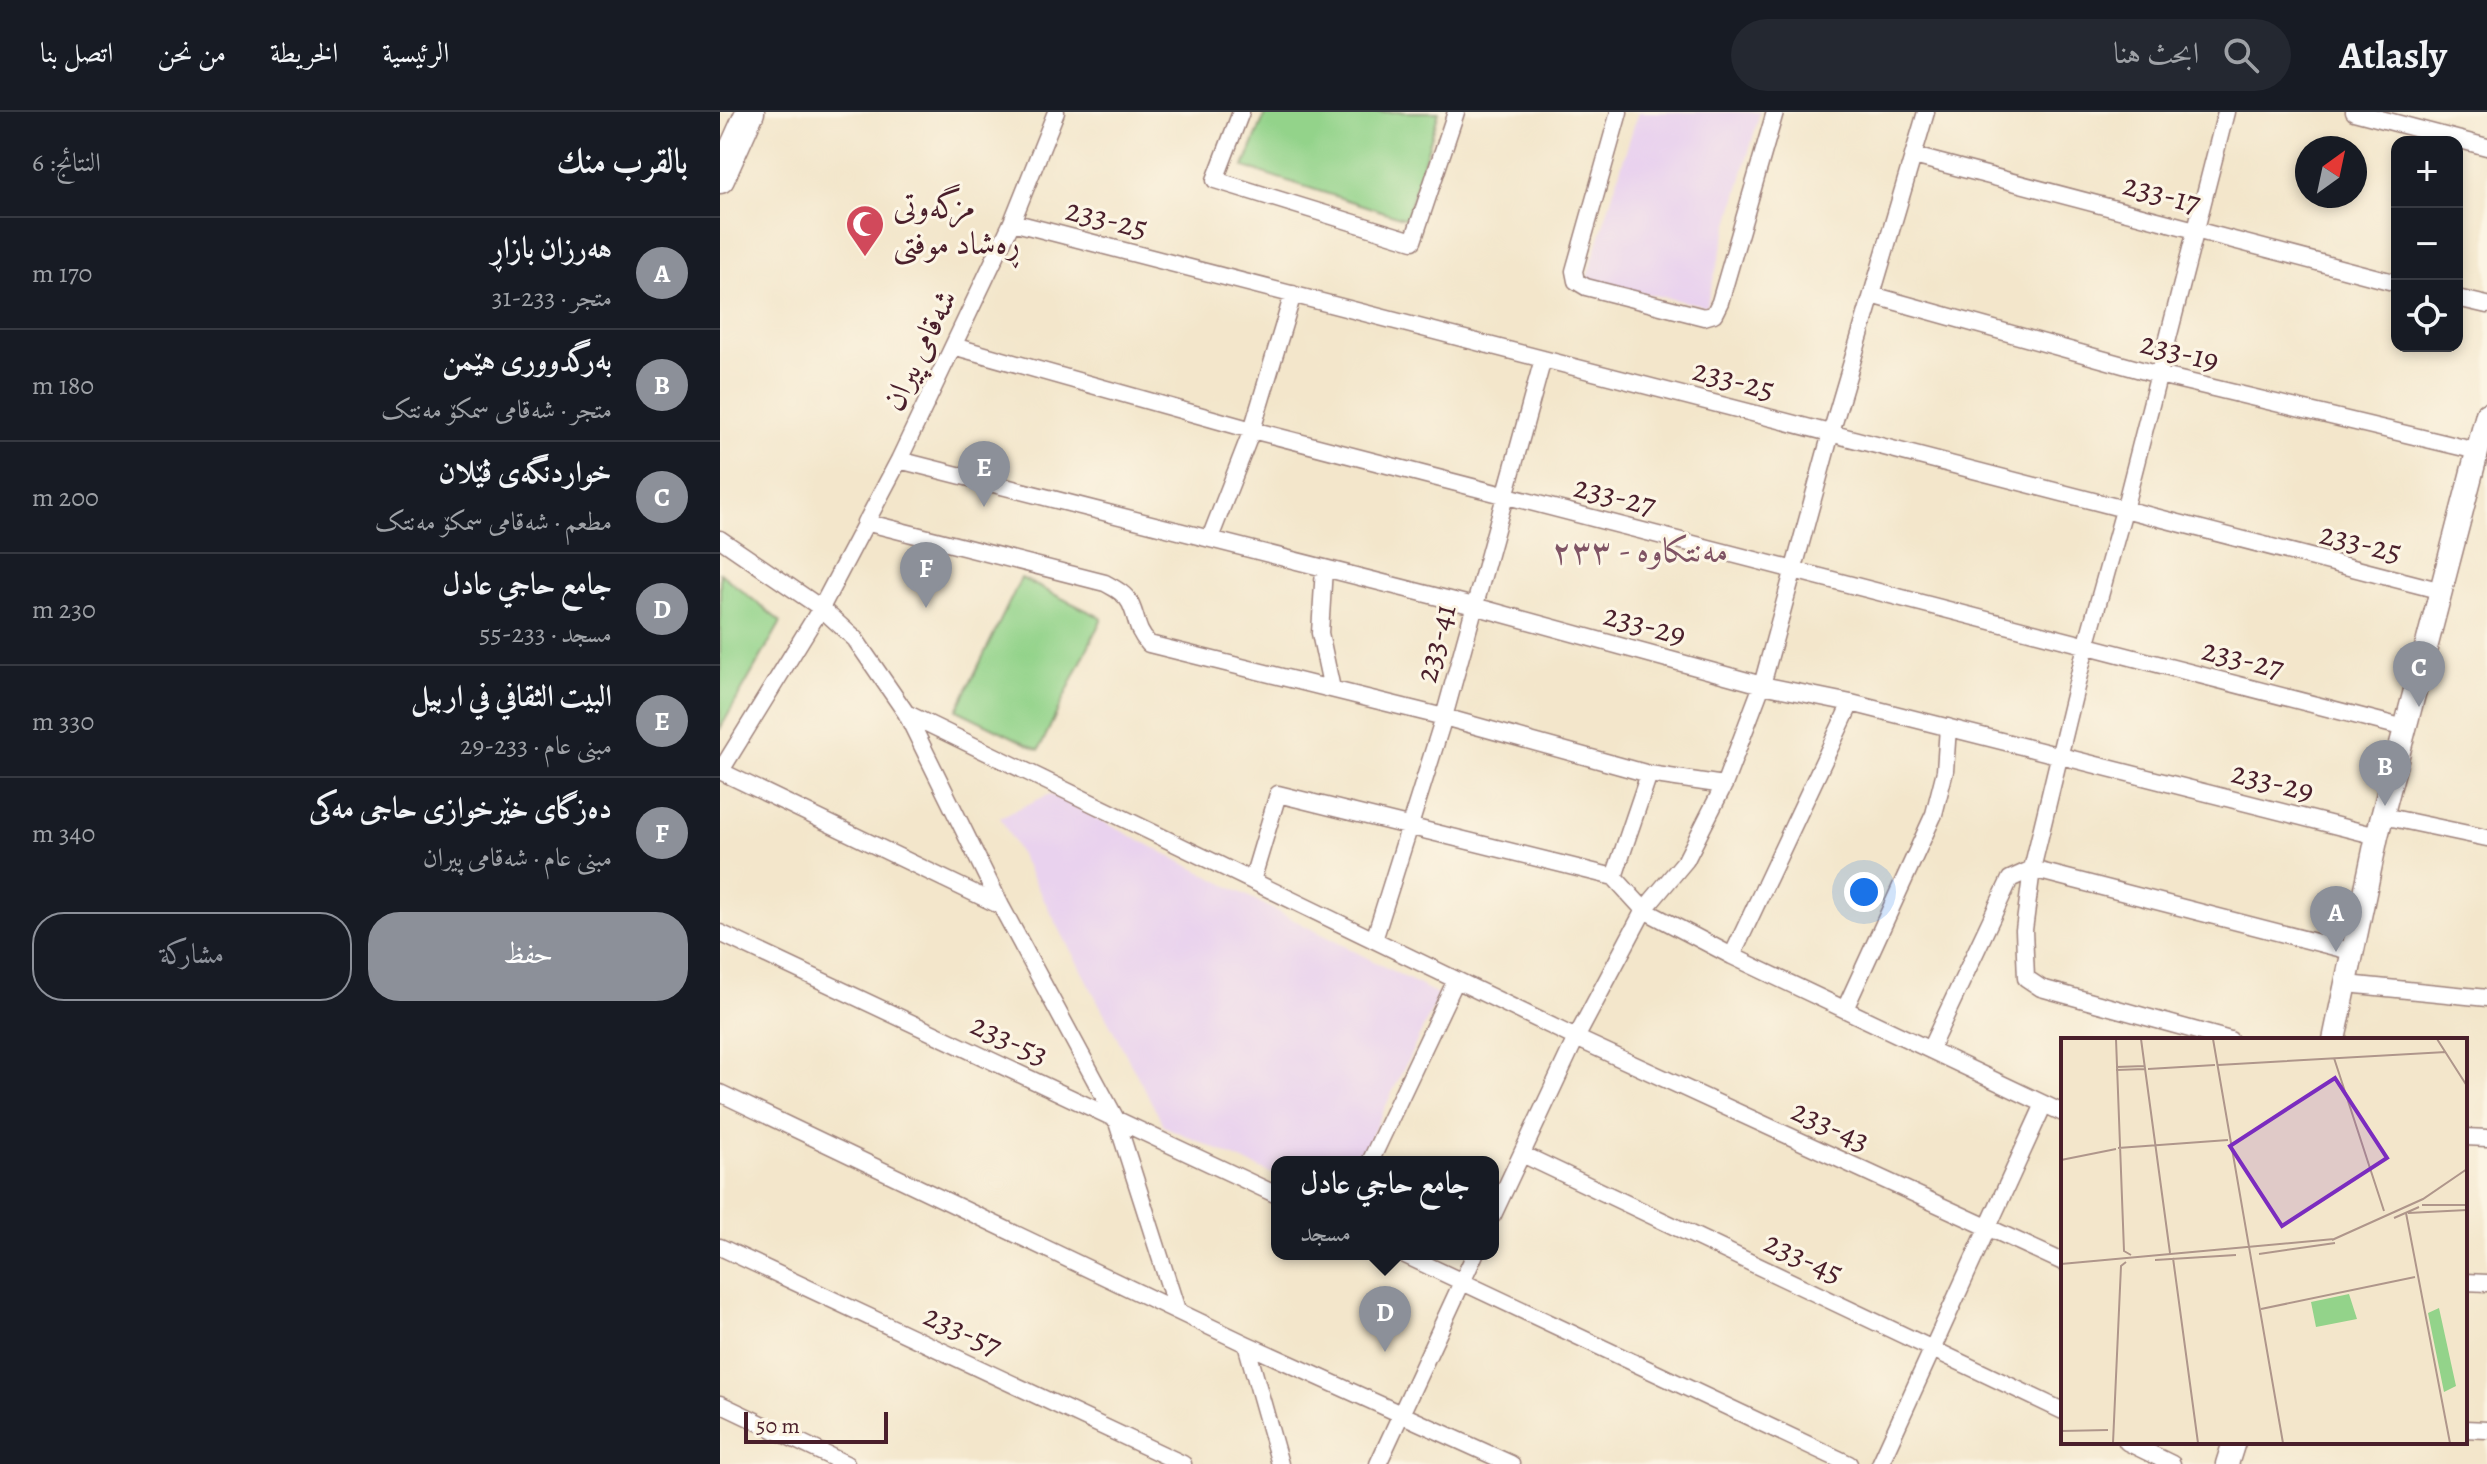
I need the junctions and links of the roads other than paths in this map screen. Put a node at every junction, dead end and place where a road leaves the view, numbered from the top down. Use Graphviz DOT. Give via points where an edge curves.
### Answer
graph roads {
  1 [pos="750,112"];
  2 [pos="1056,112"];
  3 [pos="1241,112"];
  4 [pos="1456,112"];
  5 [pos="1619,112"];
  6 [pos="1775,112"];
  7 [pos="1926,112"];
  8 [pos="2226,112"];
  9 [pos="2355,112"];
  10 [pos="2487,147"];
  11 [pos="1914,156"];
  12 [pos="720,179"];
  13 [pos="1012,222"];
  14 [pos="2196,231"];
  15 [pos="2391,281"];
  16 [pos="1293,294"];
  17 [pos="1872,295"];
  18 [pos="2463,299"];
  19 [pos="2487,305"];
  20 [pos="953,346"];
  21 [pos="1543,359"];
  22 [pos="2159,375"];
  23 [pos="2487,414"];
  24 [pos="1252,430"];
  25 [pos="1831,433"];
  26 [pos="2482,445"];
  27 [pos="899,460"];
  28 [pos="1506,496"];
  29 [pos="2124,510"];
  30 [pos="865,522"];
  31 [pos="1210,538"];
  32 [pos="720,539"];
  33 [pos="1324,568"];
  34 [pos="1793,569"];
  35 [pos="2442,591"];
  36 [pos="1474,606"];
  37 [pos="821,608"];
  38 [pos="2086,646"];
  39 [pos="1762,685"];
  40 [pos="1332,689"];
  41 [pos="1851,703"];
  42 [pos="906,713"];
  43 [pos="1444,717"];
  44 [pos="1948,727"];
  45 [pos="2405,728"];
  46 [pos="2061,756"];
  47 [pos="720,771"];
  48 [pos="1649,774"];
  49 [pos="1724,785"];
  50 [pos="1410,825"];
  51 [pos="2380,826"];
  52 [pos="2487,838"];
  53 [pos="2032,869"];
  54 [pos="1614,877"];
  55 [pos="1252,881"];
  56 [pos="1001,906"];
  57 [pos="1644,910"];
  58 [pos="720,933"];
  59 [pos="1374,940"];
  60 [pos="2354,952"];
  61 [pos="1732,956"];
  62 [pos="1456,980"];
  63 [pos="2347,984"];
  64 [pos="2487,998"];
  65 [pos="1845,1009"];
  66 [pos="1576,1038"];
  67 [pos="2223,1038"];
  68 [pos="2334,1038"];
  69 [pos="1930,1049"];
  70 [pos="720,1093"];
  71 [pos="2044,1104"];
  72 [pos="2061,1112"];
  73 [pos="1116,1119"];
  74 [pos="2467,1137"];
  75 [pos="2487,1138"];
  76 [pos="1522,1154"];
  77 [pos="1373,1156"];
  78 [pos="1271,1192"];
  79 [pos="1499,1202"];
  80 [pos="1988,1228"];
  81 [pos="720,1247"];
  82 [pos="1416,1260"];
  83 [pos="1472,1260"];
  84 [pos="2061,1261"];
  85 [pos="1462,1282"];
  86 [pos="2467,1282"];
  87 [pos="2487,1283"];
  88 [pos="1177,1310"];
  89 [pos="1246,1344"];
  90 [pos="1933,1349"];
  91 [pos="720,1404"];
  92 [pos="2061,1410"];
  93 [pos="1402,1414"];
  94 [pos="2467,1429"];
  95 [pos="2487,1430"];
  96 [pos="2131,1444"];
  97 [pos="2233,1444"];
  98 [pos="846,1464"];
  99 [pos="1183,1464"];
  100 [pos="1280,1464"];
  101 [pos="1378,1464"];
  102 [pos="1511,1464"];
  103 [pos="1849,1464"];
  104 [pos="1880,1464"];
  105 [pos="2172,1464"];
  106 [pos="2227,1464"];
  1 -- 12 [label="highway"];
  2 -- 13 [label="street, شەقامی پیران"];
  3 -- 4 [label="street" via="1215,180 1413,241"];
  5 -- 6 [label="street" via="1574,271 1576,281 1704,317 1714,314 1720,302"];
  7 -- 11 [label="street"];
  8 -- 14 [label="street"];
  9 -- 10 [label="street"];
  11 -- 14 [label="street, 233-17"];
  11 -- 17 [label="street"];
  13 -- 16 [label="street, 233-25"];
  13 -- 20 [label="street, شەقامی پیران"];
  14 -- 15 [label="street, 233-17"];
  14 -- 22 [label="street"];
  16 -- 21 [label="street, 233-25"];
  16 -- 24 [label="street"];
  17 -- 22 [label="street, 233-19"];
  17 -- 25 [label="street"];
  18 -- 19 [label="street"];
  20 -- 24 [label="street, 233-27"];
  20 -- 27 [label="street, شەقامی پیران"];
  21 -- 25 [label="street, 233-25"];
  21 -- 28 [label="street, 233-41"];
  22 -- 26 [label="street, 233-19"];
  22 -- 29 [label="street"];
  23 -- 26 [label="main road"];
  24 -- 28 [label="street, 233-27"];
  24 -- 31 [label="street"];
  25 -- 29 [label="street, 233-25"];
  25 -- 34 [label="street"];
  26 -- 35 [label="main road"];
  27 -- 30 [label="street, شەقامی پیران"];
  27 -- 31 [label="street, 233-29"];
  28 -- 34 [label="street, 233-27"];
  28 -- 36 [label="street, 233-41"];
  29 -- 35 [label="street, 233-25"];
  29 -- 38 [label="street"];
  30 -- 37 [label="street, شەقامی پیران"];
  30 -- 40 [label="street" via="1105,583 1129,601 1138,632 1149,644"];
  31 -- 33 [label="street, 233-29"];
  32 -- 37 [label="street"];
  33 -- 36 [label="street, 233-29"];
  33 -- 40 [label="street" via="1320,633"];
  34 -- 38 [label="street, 233-27"];
  34 -- 39 [label="street"];
  35 -- 45 [label="main road"];
  36 -- 39 [label="street, 233-29"];
  36 -- 43 [label="street, 233-41"];
  37 -- 42 [label="street" via="855,639"];
  37 -- 47 [label="street, شەقامی پیران"];
  38 -- 45 [label="street, 233-27"];
  38 -- 46 [label="street"];
  39 -- 41 [label="street, 233-29"];
  39 -- 49 [label="street"];
  40 -- 43 [label="street"];
  41 -- 44 [label="street, 233-29"];
  41 -- 61 [label="street"];
  42 -- 55 [label="street, 233-43"];
  42 -- 56 [label="street"];
  43 -- 48 [label="street"];
  43 -- 50 [label="street, 233-41"];
  44 -- 46 [label="street, 233-29"];
  44 -- 65 [label="street" via="1945,771 1934,814"];
  45 -- 51 [label="main road"];
  46 -- 51 [label="street, 233-29"];
  46 -- 53 [label="street"];
  47 -- 56 [label="street"];
  48 -- 49 [label="street"];
  48 -- 54 [label="street"];
  49 -- 57 [label="street" via="1686,860"];
  50 -- 54 [label="street"];
  50 -- 55 [label="street" via="1278,794"];
  50 -- 59 [label="street, 233-41"];
  51 -- 52 [label="street, 233-29"];
  51 -- 60 [label="main road"];
  53 -- 60 [label="street"];
  53 -- 67 [label="street" via="2024,930 2026,978 2041,988"];
  53 -- 69 [label="street" via="2010,879"];
  54 -- 57 [label="street"];
  55 -- 59 [label="street, 233-43"];
  56 -- 73 [label="street"];
  57 -- 61 [label="street"];
  57 -- 66 [label="street"];
  58 -- 73 [label="street, 233-53"];
  59 -- 62 [label="street, 233-43"];
  60 -- 63 [label="main road"];
  61 -- 65 [label="street"];
  62 -- 66 [label="street, 233-43"];
  62 -- 77 [label="street"];
  63 -- 64 [label="street"];
  63 -- 68 [label="main road"];
  65 -- 69 [label="street"];
  66 -- 76 [label="street"];
  66 -- 80 [label="street, 233-43"];
  69 -- 71 [label="street"];
  70 -- 88 [label="street"];
  71 -- 72 [label="street"];
  71 -- 80 [label="street"];
  73 -- 78 [label="street, 233-53"];
  73 -- 88 [label="street"];
  74 -- 75 [label="street"];
  76 -- 79 [label="street"];
  76 -- 90 [label="street, 233-45"];
  80 -- 84 [label="street, 233-43"];
  80 -- 90 [label="street"];
  81 -- 99 [label="street, 233-57"];
  82 -- 85 [label="street"];
  83 -- 85 [label="street"];
  85 -- 93 [label="street"];
  85 -- 103 [label="street"];
  86 -- 87 [label="street"];
  88 -- 89 [label="street"];
  89 -- 93 [label="street"];
  89 -- 100 [label="street"];
  90 -- 92 [label="street, 233-45"];
  90 -- 104 [label="street"];
  91 -- 98 [label="street"];
  93 -- 101 [label="street"];
  93 -- 102 [label="street"];
  94 -- 95 [label="street"];
  96 -- 105 [label="street"];
  97 -- 106 [label="main road"];
}
